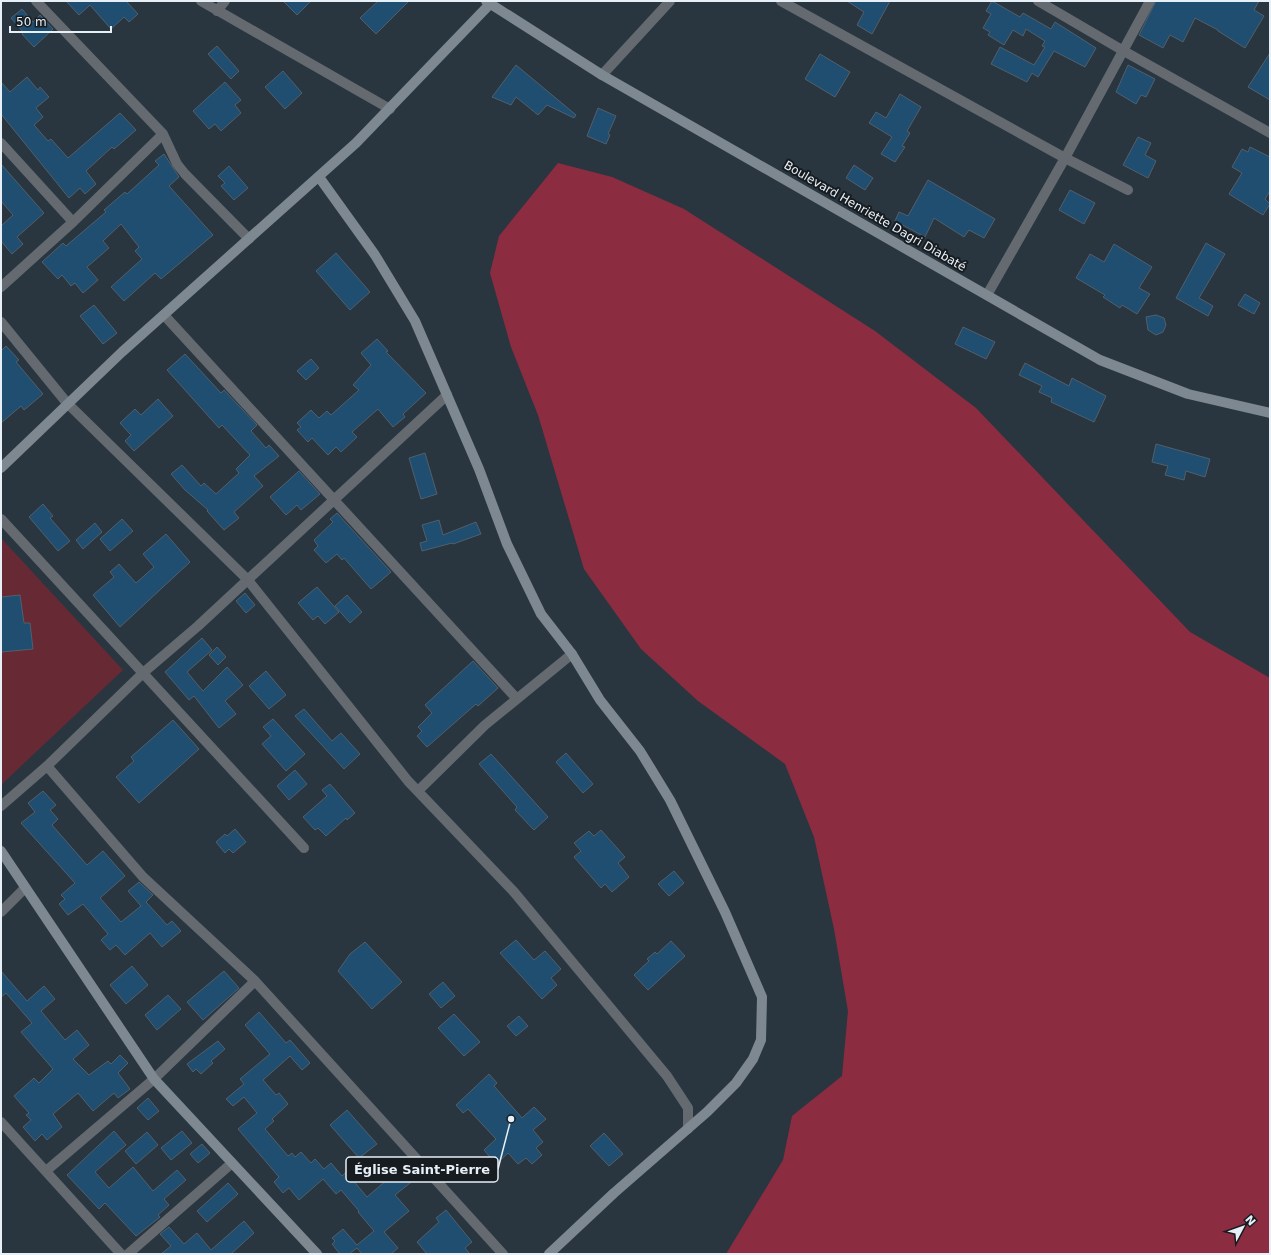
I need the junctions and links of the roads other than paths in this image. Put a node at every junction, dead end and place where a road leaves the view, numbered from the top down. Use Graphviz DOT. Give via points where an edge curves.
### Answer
graph roads {
  1 [pos="36,1"];
  2 [pos="201,1"];
  3 [pos="225,1"];
  4 [pos="670,1"];
  5 [pos="782,1"];
  6 [pos="1038,1"];
  7 [pos="1150,1"];
  8 [pos="488,3"];
  9 [pos="217,11"];
  10 [pos="1122,50"];
  11 [pos="602,75"];
  12 [pos="390,109"];
  13 [pos="1270,133"];
  14 [pos="163,134"];
  15 [pos="1,143"];
  16 [pos="1065,158"];
  17 [pos="319,177"];
  18 [pos="1128,190"];
  19 [pos="73,222"];
  20 [pos="249,239"];
  21 [pos="1,287"];
  22 [pos="987,295"];
  23 [pos="164,315"];
  24 [pos="1,322"];
  25 [pos="447,395"];
  26 [pos="67,403"];
  27 [pos="1270,413"];
  28 [pos="1,468"];
  29 [pos="334,498"];
  30 [pos="1,519"];
  31 [pos="247,579"];
  32 [pos="572,654"];
  33 [pos="143,673"];
  34 [pos="517,698"];
  35 [pos="47,766"];
  36 [pos="419,790"];
  37 [pos="1,806"];
  38 [pos="304,848"];
  39 [pos="1,851"];
  40 [pos="25,888"];
  41 [pos="1,912"];
  42 [pos="255,981"];
  43 [pos="154,1079"];
  44 [pos="1,1122"];
  45 [pos="688,1129"];
  46 [pos="232,1163"];
  47 [pos="46,1171"];
  48 [pos="121,1254"];
  49 [pos="128,1254"];
  50 [pos="317,1254"];
  51 [pos="503,1254"];
  52 [pos="549,1254"];
  1 -- 14 [label="street"];
  2 -- 9 [label="street"];
  3 -- 9 [label="street"];
  4 -- 11 [label="street"];
  5 -- 16 [label="street"];
  6 -- 10 [label="street"];
  7 -- 10 [label="street"];
  8 -- 11 [label="street, Boulevard Henriette Dagri Diabaté"];
  8 -- 12 [label="street"];
  9 -- 12 [label="street"];
  10 -- 13 [label="street"];
  10 -- 16 [label="street"];
  11 -- 22 [label="street, Boulevard Henriette Dagri Diabaté"];
  12 -- 17 [label="street"];
  14 -- 19 [label="street"];
  14 -- 20 [label="street" via="177,164 185,174"];
  15 -- 19 [label="street"];
  16 -- 18 [label="street"];
  16 -- 22 [label="street"];
  17 -- 20 [label="street"];
  17 -- 25 [label="street" via="375,255 415,321"];
  19 -- 21 [label="street"];
  20 -- 23 [label="street"];
  22 -- 27 [label="street, Boulevard Henriette Dagri Diabaté" via="1100,360 1188,394"];
  23 -- 26 [label="street"];
  23 -- 29 [label="street"];
  24 -- 26 [label="street"];
  25 -- 29 [label="street"];
  25 -- 32 [label="street" via="479,469 507,544 541,614"];
  26 -- 28 [label="street"];
  26 -- 31 [label="street"];
  29 -- 31 [label="street"];
  29 -- 34 [label="street"];
  30 -- 33 [label="street"];
  31 -- 33 [label="street" via="198,626"];
  31 -- 36 [label="street" via="408,781"];
  32 -- 34 [label="street"];
  32 -- 45 [label="street" via="600,700 640,751 670,800 725,912 762,996 761,1040 753,1059 736,1083"];
  33 -- 35 [label="street"];
  33 -- 38 [label="street"];
  34 -- 36 [label="street" via="485,725"];
  35 -- 37 [label="street"];
  35 -- 42 [label="street" via="143,877"];
  36 -- 45 [label="street" via="514,892 668,1076 688,1108"];
  39 -- 40 [label="street"];
  40 -- 41 [label="street"];
  40 -- 43 [label="street"];
  42 -- 43 [label="street"];
  42 -- 51 [label="street"];
  43 -- 46 [label="street"];
  43 -- 47 [label="street"];
  44 -- 47 [label="street"];
  45 -- 52 [label="street"];
  46 -- 49 [label="street"];
  46 -- 50 [label="street"];
  47 -- 48 [label="street"];
}
